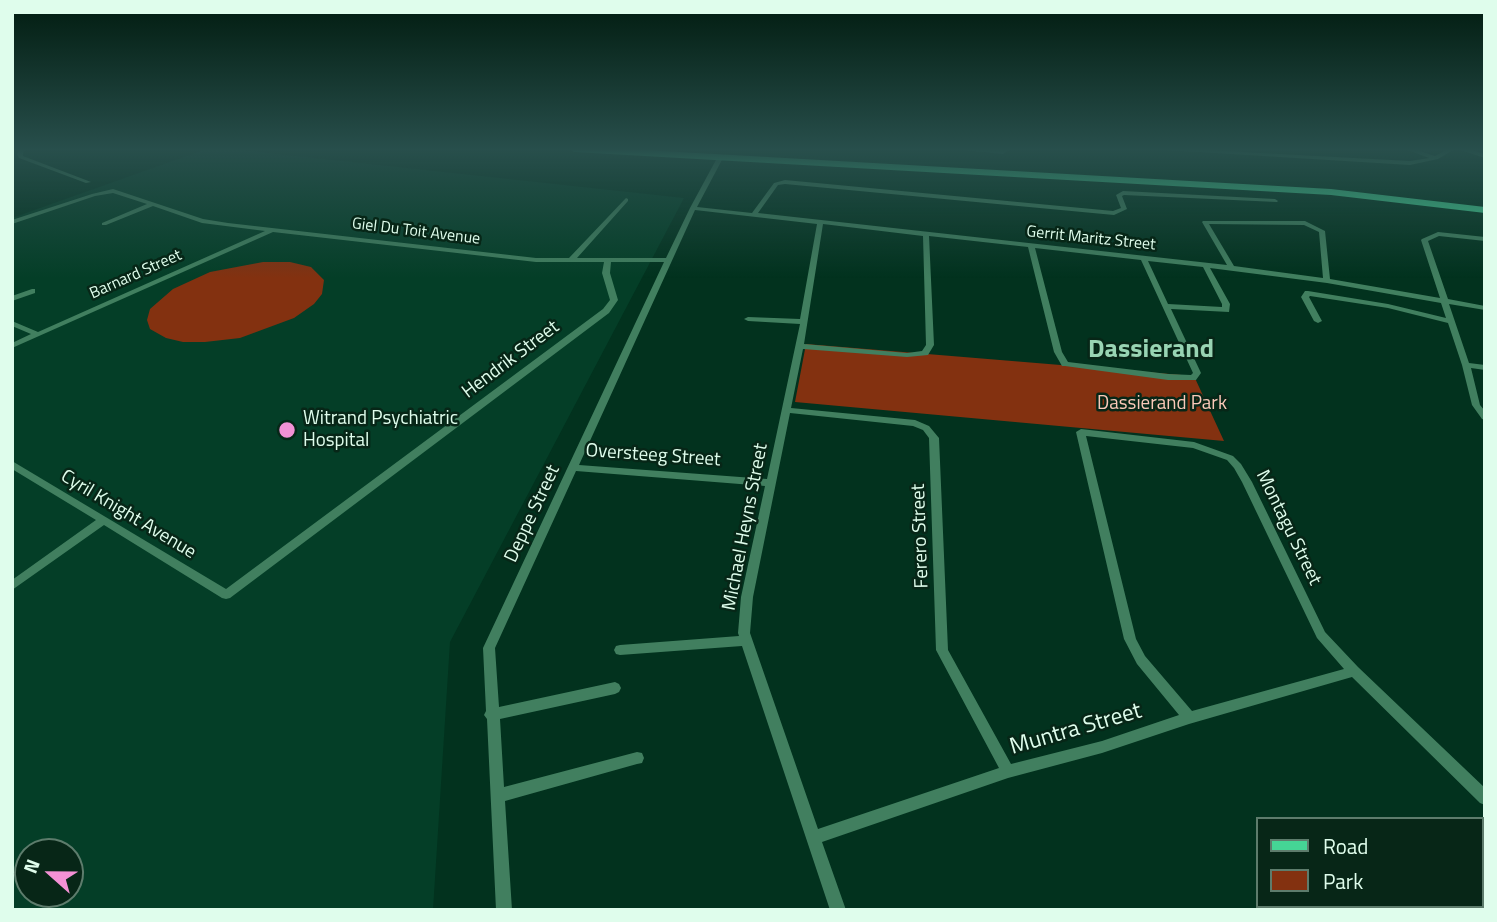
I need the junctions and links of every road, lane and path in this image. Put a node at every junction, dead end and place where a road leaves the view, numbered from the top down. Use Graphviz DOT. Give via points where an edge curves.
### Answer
graph roads {
  1 [pos="103,192"];
  2 [pos="103,192"];
  3 [pos="702,192"];
  4 [pos="770,192"];
  5 [pos="898,192"];
  6 [pos="1326,192"];
  7 [pos="626,200"];
  8 [pos="1275,201"];
  9 [pos="153,204"];
  10 [pos="694,208"];
  11 [pos="1485,209"];
  12 [pos="754,214"];
  13 [pos="12,222"];
  14 [pos="820,222"];
  15 [pos="104,224"];
  16 [pos="271,230"];
  17 [pos="926,234"];
  18 [pos="1485,239"];
  19 [pos="1031,247"];
  20 [pos="571,260"];
  21 [pos="608,260"];
  22 [pos="670,260"];
  23 [pos="1144,260"];
  24 [pos="1206,266"];
  25 [pos="1232,268"];
  26 [pos="1327,281"];
  27 [pos="32,291"];
  28 [pos="12,299"];
  29 [pos="1445,300"];
  30 [pos="1166,306"];
  31 [pos="1485,308"];
  32 [pos="748,319"];
  33 [pos="1318,321"];
  34 [pos="804,322"];
  35 [pos="1452,322"];
  36 [pos="12,323"];
  37 [pos="37,334"];
  38 [pos="12,346"];
  39 [pos="800,346"];
  40 [pos="1466,365"];
  41 [pos="1485,368"];
  42 [pos="787,410"];
  43 [pos="1485,417"];
  44 [pos="12,464"];
  45 [pos="574,468"];
  46 [pos="772,483"];
  47 [pos="104,520"];
  48 [pos="12,586"];
  49 [pos="226,596"];
  50 [pos="745,641"];
  51 [pos="620,650"];
  52 [pos="1354,671"];
  53 [pos="615,688"];
  54 [pos="491,715"];
  55 [pos="1189,718"];
  56 [pos="637,758"];
  57 [pos="1008,771"];
  58 [pos="497,796"];
  59 [pos="1485,798"];
  60 [pos="813,838"];
  61 [pos="504,910"];
  62 [pos="838,910"];
  1 -- 9 [label="street, Giel Du Toit Avenue"];
  2 -- 13 [label="street, Giel Du Toit Avenue"];
  3 -- 10 [label="street, Deppe Street"];
  4 -- 12 [label="street"];
  5 -- 8 [label="street" via="1114,213 1124,209 1121,193"];
  6 -- 11 [label="main road"];
  7 -- 20 [label="street"];
  9 -- 15 [label="street"];
  9 -- 16 [label="street, Giel Du Toit Avenue" via="209,223"];
  10 -- 12 [label="street, Gerrit Maritz Street"];
  10 -- 22 [label="street, Deppe Street"];
  12 -- 14 [label="street, Gerrit Maritz Street"];
  14 -- 17 [label="street, Gerrit Maritz Street"];
  14 -- 34 [label="street, Michael Heyns Street"];
  16 -- 20 [label="street, Giel Du Toit Avenue"];
  16 -- 37 [label="street, Barnard Street"];
  17 -- 19 [label="street, Gerrit Maritz Street"];
  17 -- 39 [label="street" via="929,345 925,353"];
  18 -- 29 [label="street" via="1438,234 1424,240"];
  19 -- 23 [label="street, Gerrit Maritz Street"];
  19 -- 30 [label="street" via="1058,352 1068,366 1175,378 1196,376"];
  20 -- 21 [label="street, Giel Du Toit Avenue"];
  21 -- 22 [label="street, Giel Du Toit Avenue"];
  21 -- 49 [label="street, Hendrik Street" via="606,273 614,300 606,311"];
  22 -- 45 [label="street, Deppe Street"];
  23 -- 24 [label="street, Gerrit Maritz Street"];
  23 -- 30 [label="street"];
  24 -- 25 [label="street, Gerrit Maritz Street"];
  24 -- 30 [label="street" via="1226,310"];
  25 -- 26 [label="street, Gerrit Maritz Street"];
  25 -- 26 [label="street" via="1205,222 1308,223 1322,231"];
  26 -- 29 [label="street, Gerrit Maritz Street"];
  27 -- 28 [label="street"];
  29 -- 31 [label="street, Gerrit Maritz Street"];
  29 -- 35 [label="street"];
  32 -- 34 [label="street"];
  33 -- 35 [label="street" via="1308,293"];
  34 -- 39 [label="street, Michael Heyns Street"];
  35 -- 40 [label="street"];
  36 -- 37 [label="street"];
  37 -- 38 [label="street, Barnard Street"];
  39 -- 42 [label="street, Michael Heyns Street"];
  40 -- 41 [label="street"];
  40 -- 43 [label="street" via="1476,405"];
  42 -- 46 [label="street, Michael Heyns Street"];
  42 -- 57 [label="street, Ferero Street" via="915,422 933,438 942,650"];
  44 -- 47 [label="street, Cyril Knight Avenue"];
  45 -- 46 [label="street, Oversteeg Street"];
  45 -- 54 [label="street, Deppe Street" via="489,648"];
  46 -- 50 [label="street, Michael Heyns Street" via="747,597"];
  47 -- 48 [label="street"];
  47 -- 49 [label="street, Cyril Knight Avenue"];
  50 -- 51 [label="street"];
  50 -- 60 [label="street, Michael Heyns Street"];
  52 -- 55 [label="street, Muntra Street"];
  52 -- 55 [label="street, Montagu Street" via="1317,627 1247,482 1230,458 1194,445 1081,432 1130,639 1141,660"];
  52 -- 59 [label="street, Montagu Street"];
  53 -- 54 [label="street"];
  54 -- 58 [label="street, Deppe Street"];
  55 -- 57 [label="street, Muntra Street"];
  56 -- 58 [label="street"];
  57 -- 60 [label="street, Muntra Street"];
  58 -- 61 [label="street, Deppe Street"];
  60 -- 62 [label="street, Michael Heyns Street"];
}
